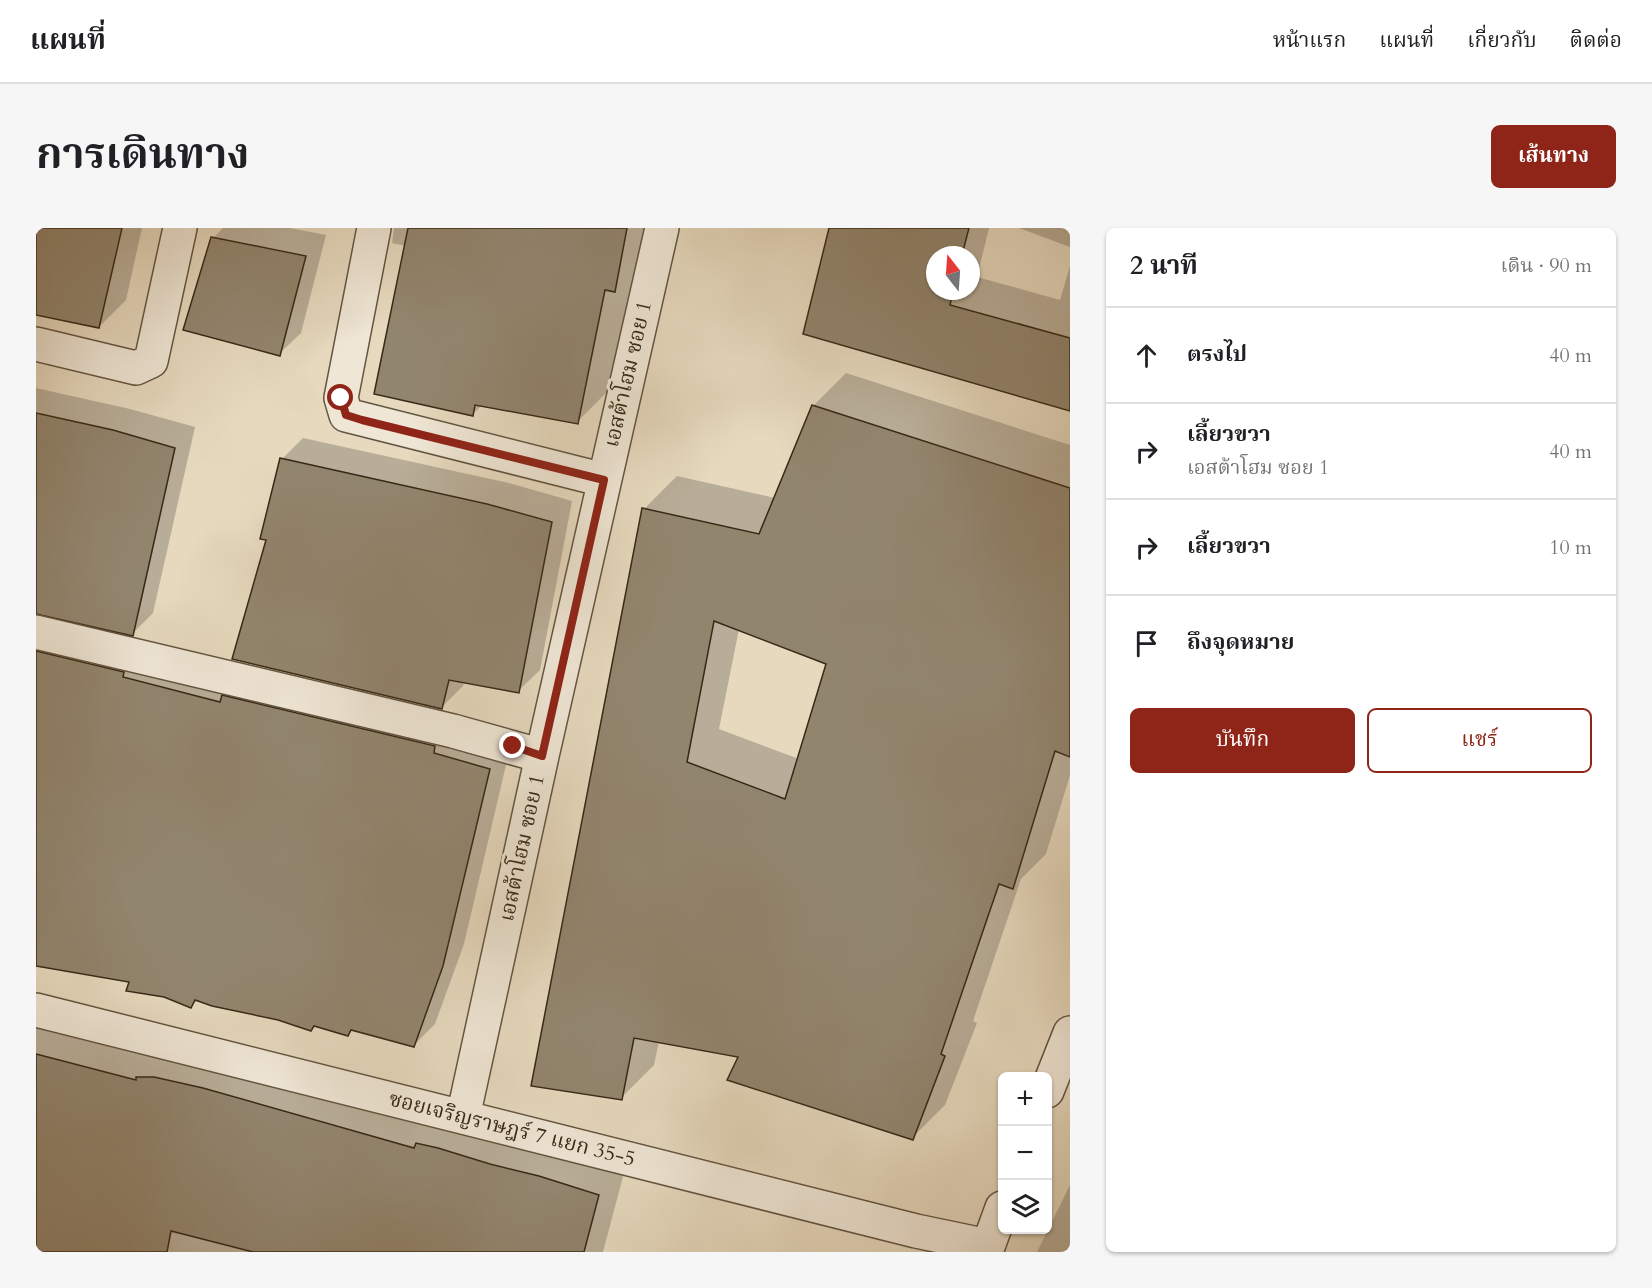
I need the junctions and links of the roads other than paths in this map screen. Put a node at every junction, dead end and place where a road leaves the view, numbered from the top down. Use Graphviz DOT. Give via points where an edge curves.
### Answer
graph roads {
  1 [pos="180,228"];
  2 [pos="374,228"];
  3 [pos="662,228"];
  4 [pos="36,344"];
  5 [pos="604,480"];
  6 [pos="36,632"];
  7 [pos="542,756"];
  8 [pos="36,1010"];
  9 [pos="1070,1033"];
  10 [pos="1052,1078"];
  11 [pos="463,1117"];
  12 [pos="998,1219"];
  13 [pos="987,1249"];
  1 -- 4 [label="street" via="151,361 136,368"];
  2 -- 5 [label="street" via="341,398 346,415"];
  3 -- 5 [label="street, เอสต้าโฮม ซอย 1"];
  5 -- 7 [label="street, เอสต้าโฮม ซอย 1"];
  6 -- 7 [label="street" via="453,731"];
  7 -- 11 [label="street, เอสต้าโฮม ซอย 1"];
  8 -- 11 [label="street, ซอยเจริญราษฎร์ 7 แยก 35-5"];
  9 -- 10 [label="street"];
  11 -- 13 [label="street, ซอยเจริญราษฎร์ 7 แยก 35-5"];
  12 -- 13 [label="street"];
}
